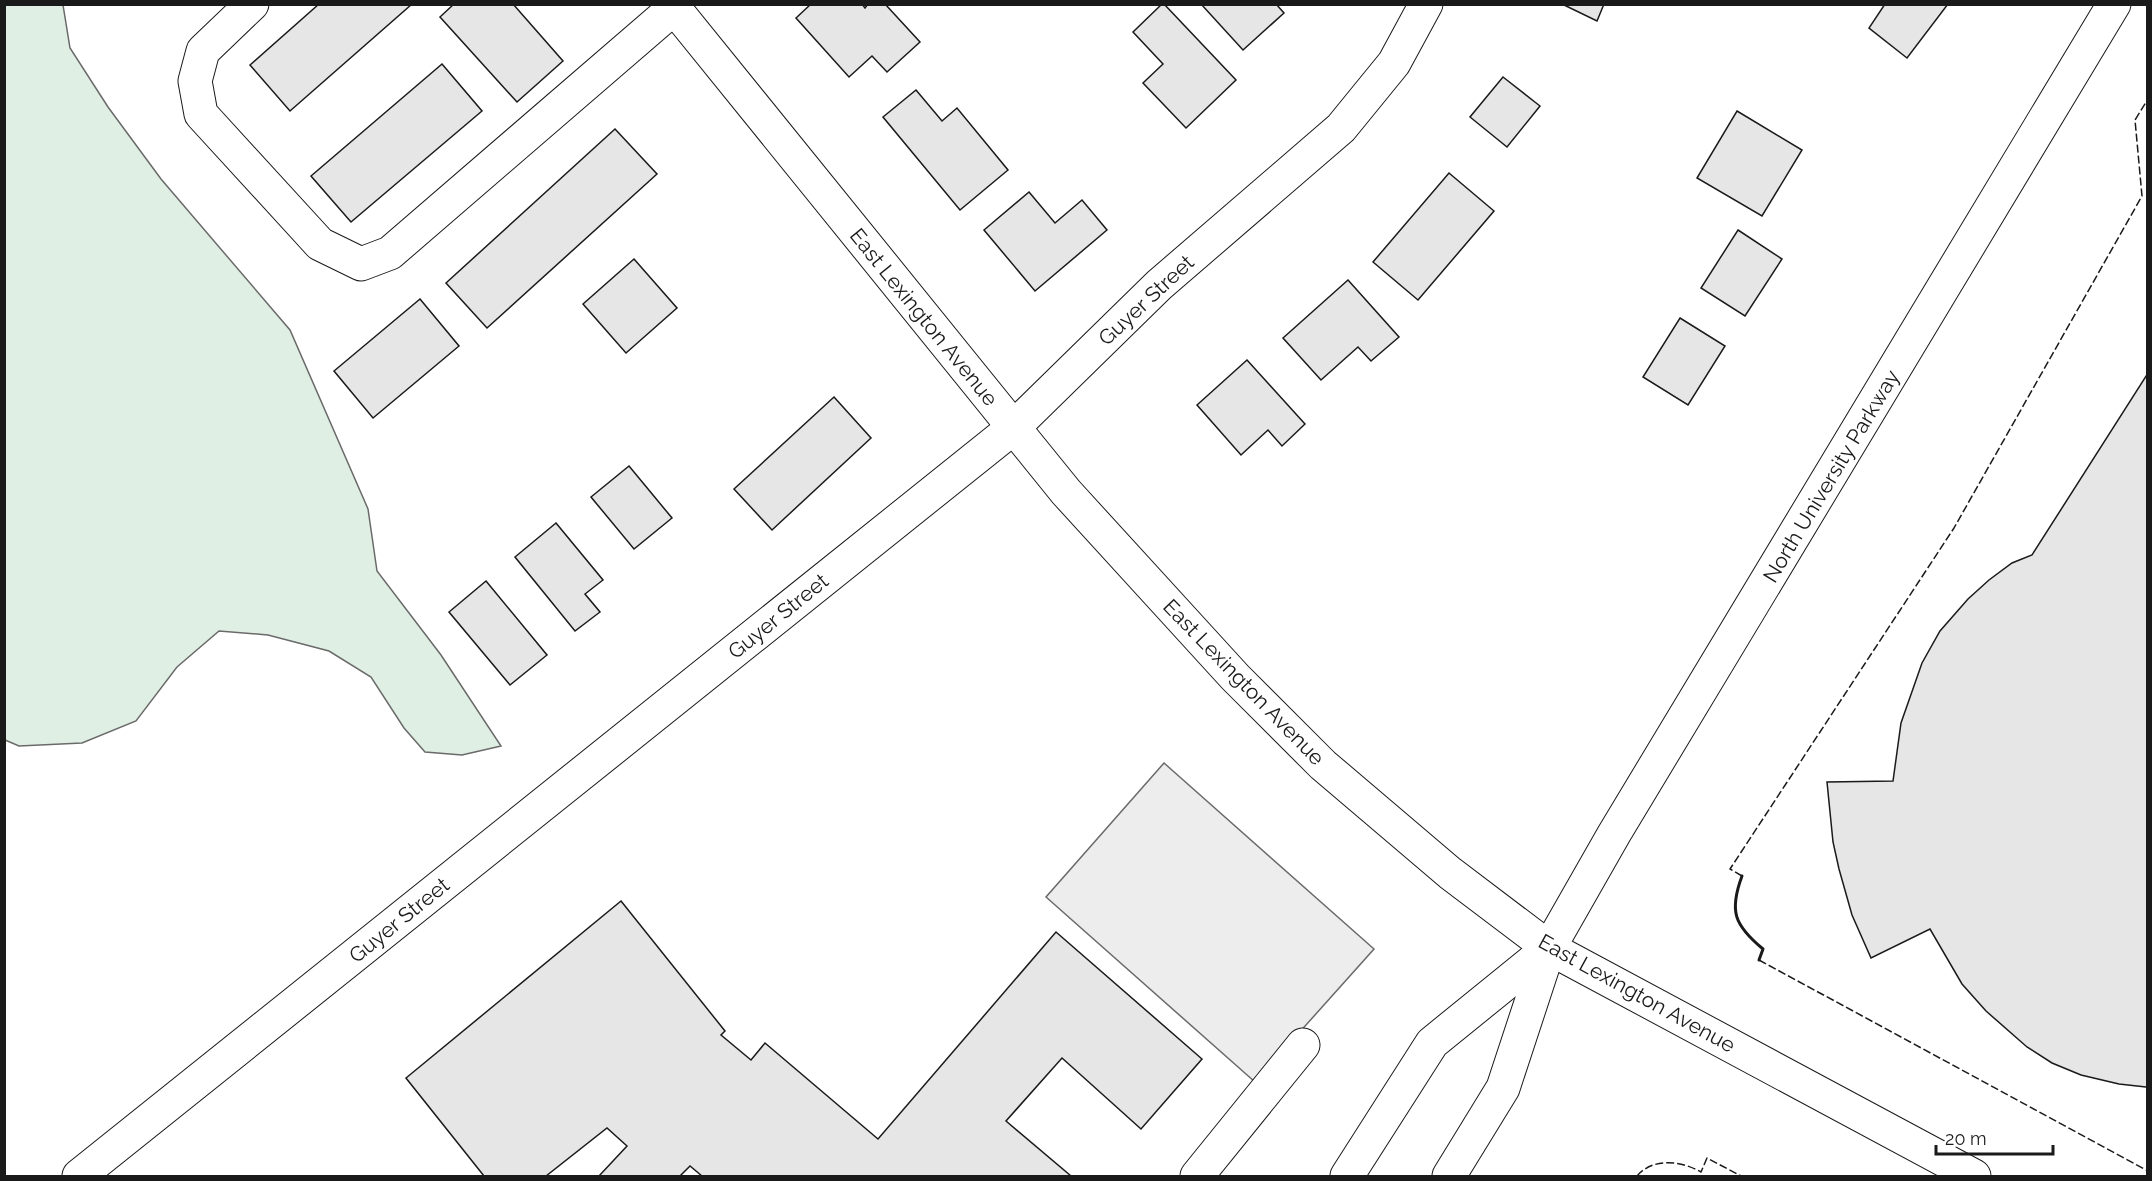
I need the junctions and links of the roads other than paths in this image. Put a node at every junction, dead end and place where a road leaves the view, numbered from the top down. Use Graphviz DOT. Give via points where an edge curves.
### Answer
graph roads {
  1 [pos="252,4"];
  2 [pos="1426,4"];
  3 [pos="2114,4"];
  4 [pos="673,6"];
  5 [pos="1013,428"];
  6 [pos="1549,948"];
  7 [pos="1303,1045"];
  8 [pos="1968,1175"];
  9 [pos="79,1176"];
  10 [pos="1197,1176"];
  11 [pos="1347,1176"];
  12 [pos="1449,1176"];
  1 -- 4 [label="main road" via="203,51 195,81 201,114 320,244 361,264 390,253"];
  2 -- 5 [label="main road, Guyer Street" via="1394,63 1341,128 1159,285"];
  3 -- 6 [label="main road, North University Parkway"];
  4 -- 5 [label="main road, East Lexington Avenue"];
  5 -- 6 [label="main road, East Lexington Avenue" via="1066,492 1296,740 1450,873"];
  5 -- 9 [label="main road, Guyer Street"];
  6 -- 8 [label="main road, East Lexington Avenue"];
  6 -- 11 [label="main road, North University Parkway" via="1432,1043"];
  6 -- 12 [label="main road, North University Parkway" via="1503,1088"];
  7 -- 10 [label="main road"];
}
